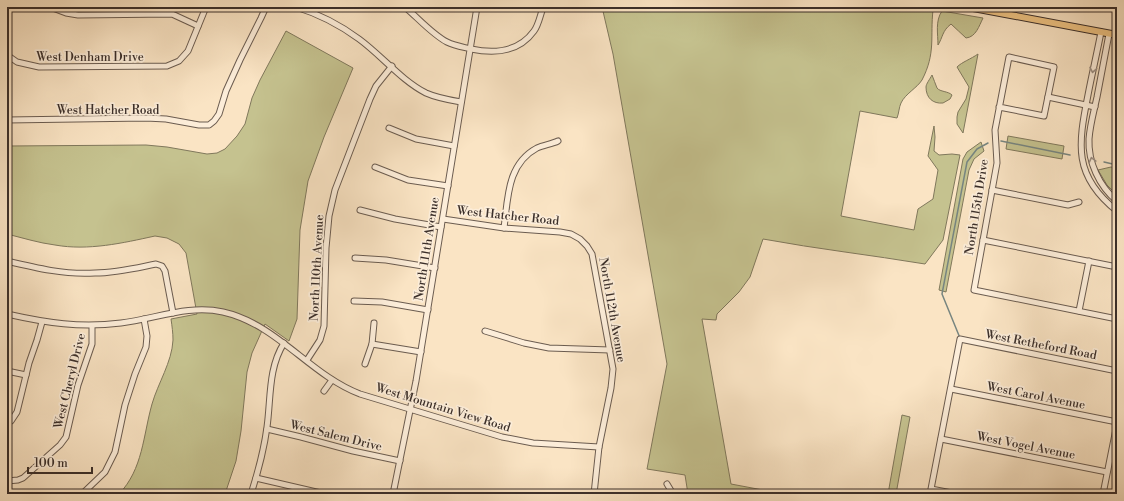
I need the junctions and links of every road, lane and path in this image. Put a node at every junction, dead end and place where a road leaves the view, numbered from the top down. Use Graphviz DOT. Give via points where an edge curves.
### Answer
graph roads {
  1 [pos="10,7"];
  2 [pos="50,7"];
  3 [pos="206,7"];
  4 [pos="266,7"];
  5 [pos="296,7"];
  6 [pos="405,7"];
  7 [pos="477,7"];
  8 [pos="968,7"];
  9 [pos="543,8"];
  10 [pos="7,18"];
  11 [pos="198,26"];
  12 [pos="1101,32"];
  13 [pos="1109,34"];
  14 [pos="1117,36"];
  15 [pos="470,49"];
  16 [pos="7,55"];
  17 [pos="392,66"];
  18 [pos="1048,97"];
  19 [pos="461,102"];
  20 [pos="1086,105"];
  21 [pos="999,107"];
  22 [pos="1095,107"];
  23 [pos="7,120"];
  24 [pos="389,128"];
  25 [pos="558,142"];
  26 [pos="454,146"];
  27 [pos="375,167"];
  28 [pos="1098,177"];
  29 [pos="1090,181"];
  30 [pos="448,186"];
  31 [pos="992,190"];
  32 [pos="1117,201"];
  33 [pos="1079,202"];
  34 [pos="360,210"];
  35 [pos="1117,211"];
  36 [pos="443,219"];
  37 [pos="441,227"];
  38 [pos="504,228"];
  39 [pos="572,234"];
  40 [pos="983,240"];
  41 [pos="355,258"];
  42 [pos="7,261"];
  43 [pos="1089,261"];
  44 [pos="1117,267"];
  45 [pos="434,268"];
  46 [pos="354,301"];
  47 [pos="428,310"];
  48 [pos="1079,312"];
  49 [pos="173,313"];
  50 [pos="7,314"];
  51 [pos="144,319"];
  52 [pos="1117,319"];
  53 [pos="42,322"];
  54 [pos="374,323"];
  55 [pos="92,326"];
  56 [pos="485,331"];
  57 [pos="284,343"];
  58 [pos="372,344"];
  59 [pos="610,350"];
  60 [pos="421,352"];
  61 [pos="307,360"];
  62 [pos="365,364"];
  63 [pos="7,370"];
  64 [pos="1117,371"];
  65 [pos="26,375"];
  66 [pos="332,380"];
  67 [pos="951,389"];
  68 [pos="324,391"];
  69 [pos="411,410"];
  70 [pos="1117,423"];
  71 [pos="7,424"];
  72 [pos="267,429"];
  73 [pos="941,439"];
  74 [pos="599,447"];
  75 [pos="400,461"];
  76 [pos="1107,472"];
  77 [pos="256,478"];
  78 [pos="7,481"];
  79 [pos="666,484"];
  80 [pos="82,494"];
  81 [pos="252,494"];
  82 [pos="325,494"];
  83 [pos="393,494"];
  84 [pos="594,494"];
  85 [pos="673,494"];
  86 [pos="956,494"];
  87 [pos="1103,494"];
  1 -- 10 [label="street"];
  2 -- 11 [label="street" via="78,15 172,14"];
  3 -- 11 [label="street"];
  4 -- 23 [label="street, West Hatcher Road" via="229,85 219,114 209,125 146,118"];
  5 -- 17 [label="street" via="324,18 351,33"];
  6 -- 15 [label="street" via="441,39"];
  7 -- 15 [label="street, North 111th Avenue"];
  8 -- 12 [label="main road"];
  9 -- 15 [label="street" via="536,29 518,46 497,52"];
  11 -- 16 [label="street, West Denham Drive" via="188,51 176,63 162,67 48,68 24,65"];
  12 -- 13 [label="main road"];
  12 -- 20 [label="street, one-way"];
  13 -- 14 [label="main road"];
  13 -- 22 [label="street"];
  15 -- 19 [label="street, North 111th Avenue"];
  17 -- 19 [label="street" via="425,92"];
  17 -- 61 [label="street, North 110th Avenue" via="376,86 370,99 333,197 327,230 324,326 320,340"];
  18 -- 20 [label="street"];
  18 -- 21 [label="street" via="1044,116"];
  18 -- 21 [label="street, North 115th Drive" via="1054,67 1009,57"];
  19 -- 26 [label="street, North 111th Avenue"];
  20 -- 22 [label="street"];
  20 -- 29 [label="street" via="1080,146"];
  21 -- 31 [label="street, North 115th Drive" via="995,130 996,163"];
  28 -- 22 [label="street, one-way" via="1092,164 1089,147"];
  24 -- 26 [label="street" via="416,139"];
  25 -- 38 [label="street" via="538,148 525,156 514,172"];
  26 -- 30 [label="street, North 111th Avenue"];
  27 -- 30 [label="street" via="408,180"];
  28 -- 29 [label="street"];
  28 -- 32 [label="street"];
  29 -- 35 [label="street" via="1102,198"];
  30 -- 36 [label="street, North 111th Avenue"];
  31 -- 33 [label="street" via="1068,205"];
  31 -- 40 [label="street, North 115th Drive"];
  34 -- 37 [label="street"];
  36 -- 37 [label="street, North 111th Avenue"];
  36 -- 38 [label="street, West Hatcher Road"];
  37 -- 45 [label="street, North 111th Avenue"];
  38 -- 39 [label="street, West Hatcher Road"];
  39 -- 59 [label="street, North 112th Avenue" via="588,246 592,254"];
  40 -- 43 [label="street"];
  40 -- 48 [label="street, North 115th Drive" via="974,290"];
  41 -- 45 [label="street"];
  42 -- 49 [label="street" via="52,271 84,274 156,264 164,268"];
  43 -- 44 [label="street"];
  43 -- 48 [label="street"];
  45 -- 47 [label="street, North 111th Avenue"];
  46 -- 47 [label="street" via="382,302"];
  47 -- 60 [label="street, North 111th Avenue"];
  48 -- 52 [label="street"];
  49 -- 51 [label="street, West Mountain View Road"];
  49 -- 57 [label="street, West Mountain View Road" via="200,309 234,314 260,326"];
  50 -- 53 [label="street, West Mountain View Road"];
  51 -- 55 [label="street, West Mountain View Road"];
  51 -- 80 [label="street" via="148,336 146,347 125,405 115,452 105,472"];
  53 -- 55 [label="street, West Mountain View Road"];
  53 -- 65 [label="street"];
  54 -- 58 [label="street"];
  55 -- 78 [label="street, West Cheryl Drive" via="92,344 76,390 66,436 60,445 23,478"];
  56 -- 59 [label="street" via="549,348"];
  57 -- 61 [label="street, West Mountain View Road"];
  57 -- 72 [label="street" via="273,366"];
  58 -- 60 [label="street"];
  58 -- 62 [label="street"];
  59 -- 74 [label="street, North 112th Avenue" via="613,369 611,388"];
  60 -- 69 [label="street, North 111th Avenue"];
  61 -- 66 [label="street, West Mountain View Road"];
  63 -- 65 [label="street"];
  64 -- 67 [label="street, West Retheford Road" via="960,339"];
  65 -- 71 [label="street" via="17,412"];
  66 -- 68 [label="street"];
  66 -- 69 [label="street, West Mountain View Road" via="360,394"];
  67 -- 70 [label="street, West Carol Avenue"];
  67 -- 73 [label="street"];
  69 -- 74 [label="street, West Mountain View Road" via="502,437 533,443"];
  69 -- 75 [label="street, North 111th Avenue"];
  70 -- 76 [label="street"];
  72 -- 75 [label="street, West Salem Drive"];
  72 -- 77 [label="street"];
  73 -- 76 [label="street, West Vogel Avenue"];
  73 -- 86 [label="street" via="931,489"];
  74 -- 84 [label="street, North 112th Avenue"];
  75 -- 83 [label="street, North 111th Avenue"];
  76 -- 87 [label="street"];
  77 -- 81 [label="street"];
  77 -- 82 [label="street"];
  79 -- 85 [label="street"];
}
